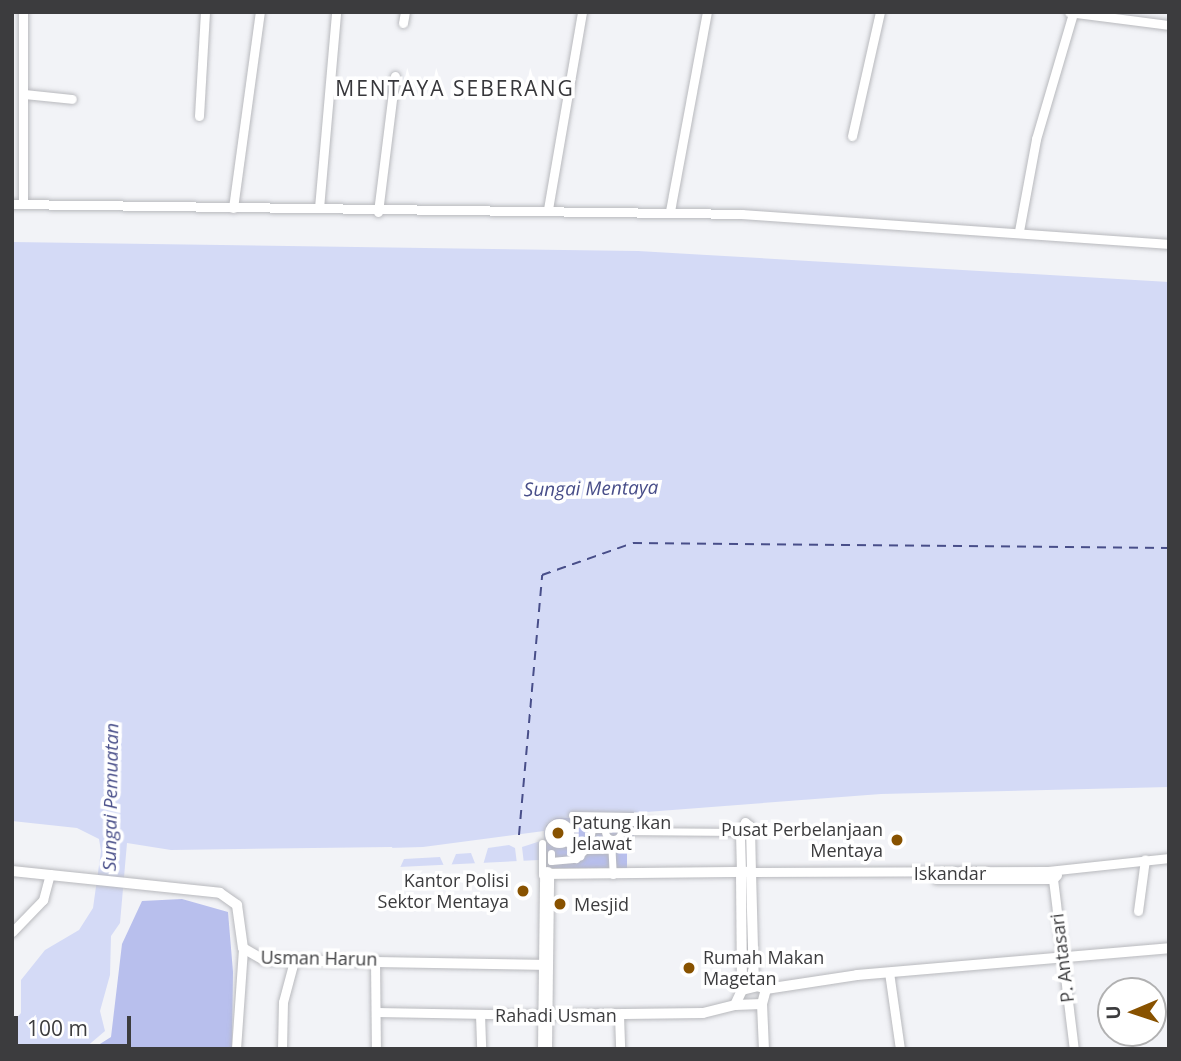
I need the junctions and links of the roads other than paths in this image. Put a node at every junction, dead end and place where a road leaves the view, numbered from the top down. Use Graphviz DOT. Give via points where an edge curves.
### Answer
graph roads {
  1 [pos="23,12"];
  2 [pos="205,12"];
  3 [pos="260,12"];
  4 [pos="336,12"];
  5 [pos="405,12"];
  6 [pos="582,12"];
  7 [pos="707,12"];
  8 [pos="880,12"];
  9 [pos="1068,12"];
  10 [pos="1073,13"];
  11 [pos="403,23"];
  12 [pos="1169,25"];
  13 [pos="395,76"];
  14 [pos="24,94"];
  15 [pos="72,99"];
  16 [pos="199,116"];
  17 [pos="852,136"];
  18 [pos="17,204"];
  19 [pos="233,208"];
  20 [pos="319,208"];
  21 [pos="548,209"];
  22 [pos="670,211"];
  23 [pos="378,212"];
  24 [pos="1018,231"];
  25 [pos="1169,244"];
  26 [pos="572,815"];
  27 [pos="605,829"];
  28 [pos="622,831"];
  29 [pos="651,831"];
  30 [pos="740,832"];
  31 [pos="611,839"];
  32 [pos="566,841"];
  33 [pos="542,843"];
  34 [pos="587,849"];
  35 [pos="612,849"];
  36 [pos="551,853"];
  37 [pos="580,856"];
  38 [pos="1169,858"];
  39 [pos="1145,859"];
  40 [pos="1061,870"];
  41 [pos="12,871"];
  42 [pos="50,874"];
  43 [pos="545,874"];
  44 [pos="613,875"];
  45 [pos="743,875"];
  46 [pos="1053,879"];
  47 [pos="1138,911"];
  48 [pos="12,932"];
  49 [pos="243,948"];
  50 [pos="1169,948"];
  51 [pos="1061,959"];
  52 [pos="375,960"];
  53 [pos="294,961"];
  54 [pos="545,965"];
  55 [pos="889,972"];
  56 [pos="754,986"];
  57 [pos="766,989"];
  58 [pos="742,990"];
  59 [pos="762,1003"];
  60 [pos="735,1004"];
  61 [pos="376,1012"];
  62 [pos="480,1014"];
  63 [pos="545,1015"];
  64 [pos="619,1015"];
  65 [pos="236,1049"];
  66 [pos="282,1049"];
  67 [pos="376,1049"];
  68 [pos="481,1049"];
  69 [pos="545,1049"];
  70 [pos="620,1049"];
  71 [pos="764,1049"];
  72 [pos="900,1049"];
  73 [pos="1074,1049"];
  1 -- 14 [label="street"];
  2 -- 16 [label="street"];
  3 -- 19 [label="street"];
  4 -- 20 [label="street"];
  5 -- 11 [label="street"];
  6 -- 21 [label="street"];
  7 -- 22 [label="street"];
  8 -- 17 [label="street"];
  9 -- 10 [label="street"];
  10 -- 12 [label="street"];
  10 -- 24 [label="street" via="1041,121"];
  13 -- 23 [label="street"];
  14 -- 15 [label="street"];
  14 -- 18 [label="street"];
  18 -- 19 [label="street"];
  19 -- 20 [label="street"];
  20 -- 23 [label="street"];
  21 -- 22 [label="street"];
  21 -- 23 [label="street"];
  22 -- 24 [label="street"];
  24 -- 25 [label="street"];
  26 -- 29 [label="street" via="632,816 632,822 651,822"];
  27 -- 28 [label="street" via="614,822"];
  27 -- 31 [label="street"];
  27 -- 34 [label="street" via="592,829"];
  28 -- 29 [label="street"];
  28 -- 31 [label="street"];
  29 -- 30 [label="street"];
  30 -- 45 [label="street"];
  31 -- 35 [label="street"];
  32 -- 37 [label="street"];
  33 -- 43 [label="street"];
  34 -- 35 [label="street"];
  34 -- 37 [label="street"];
  35 -- 44 [label="street"];
  36 -- 37 [label="street" via="551,861"];
  38 -- 39 [label="street, Iskandar"];
  39 -- 40 [label="street, Iskandar"];
  39 -- 47 [label="street"];
  40 -- 45 [label="street, Iskandar"];
  40 -- 46 [label="street"];
  41 -- 42 [label="street, Usman Harun"];
  42 -- 48 [label="street" via="43,900"];
  42 -- 49 [label="street, Usman Harun" via="199,890 231,899 239,914"];
  43 -- 44 [label="street, Iskandar"];
  43 -- 54 [label="highway"];
  44 -- 45 [label="street, Iskandar"];
  45 -- 46 [label="street, Iskandar"];
  45 -- 56 [label="street"];
  45 -- 58 [label="street"];
  46 -- 51 [label="street, P. Antasari"];
  49 -- 53 [label="street, Usman Harun" via="264,960"];
  49 -- 65 [label="street"];
  50 -- 51 [label="street"];
  51 -- 55 [label="street"];
  51 -- 73 [label="street, P. Antasari"];
  52 -- 53 [label="street, Usman Harun"];
  52 -- 54 [label="street, Usman Harun"];
  52 -- 61 [label="street"];
  53 -- 66 [label="street" via="283,1002"];
  54 -- 63 [label="highway"];
  55 -- 57 [label="street"];
  55 -- 72 [label="street"];
  56 -- 57 [label="street"];
  56 -- 58 [label="street"];
  57 -- 59 [label="street"];
  58 -- 60 [label="street"];
  59 -- 60 [label="street, Rahadi Usman"];
  59 -- 71 [label="street"];
  60 -- 64 [label="street, Rahadi Usman" via="703,1013"];
  61 -- 62 [label="street, Rahadi Usman"];
  61 -- 67 [label="street"];
  62 -- 63 [label="street, Rahadi Usman"];
  62 -- 68 [label="street"];
  63 -- 64 [label="street, Rahadi Usman"];
  63 -- 69 [label="highway"];
  64 -- 70 [label="street"];
}
